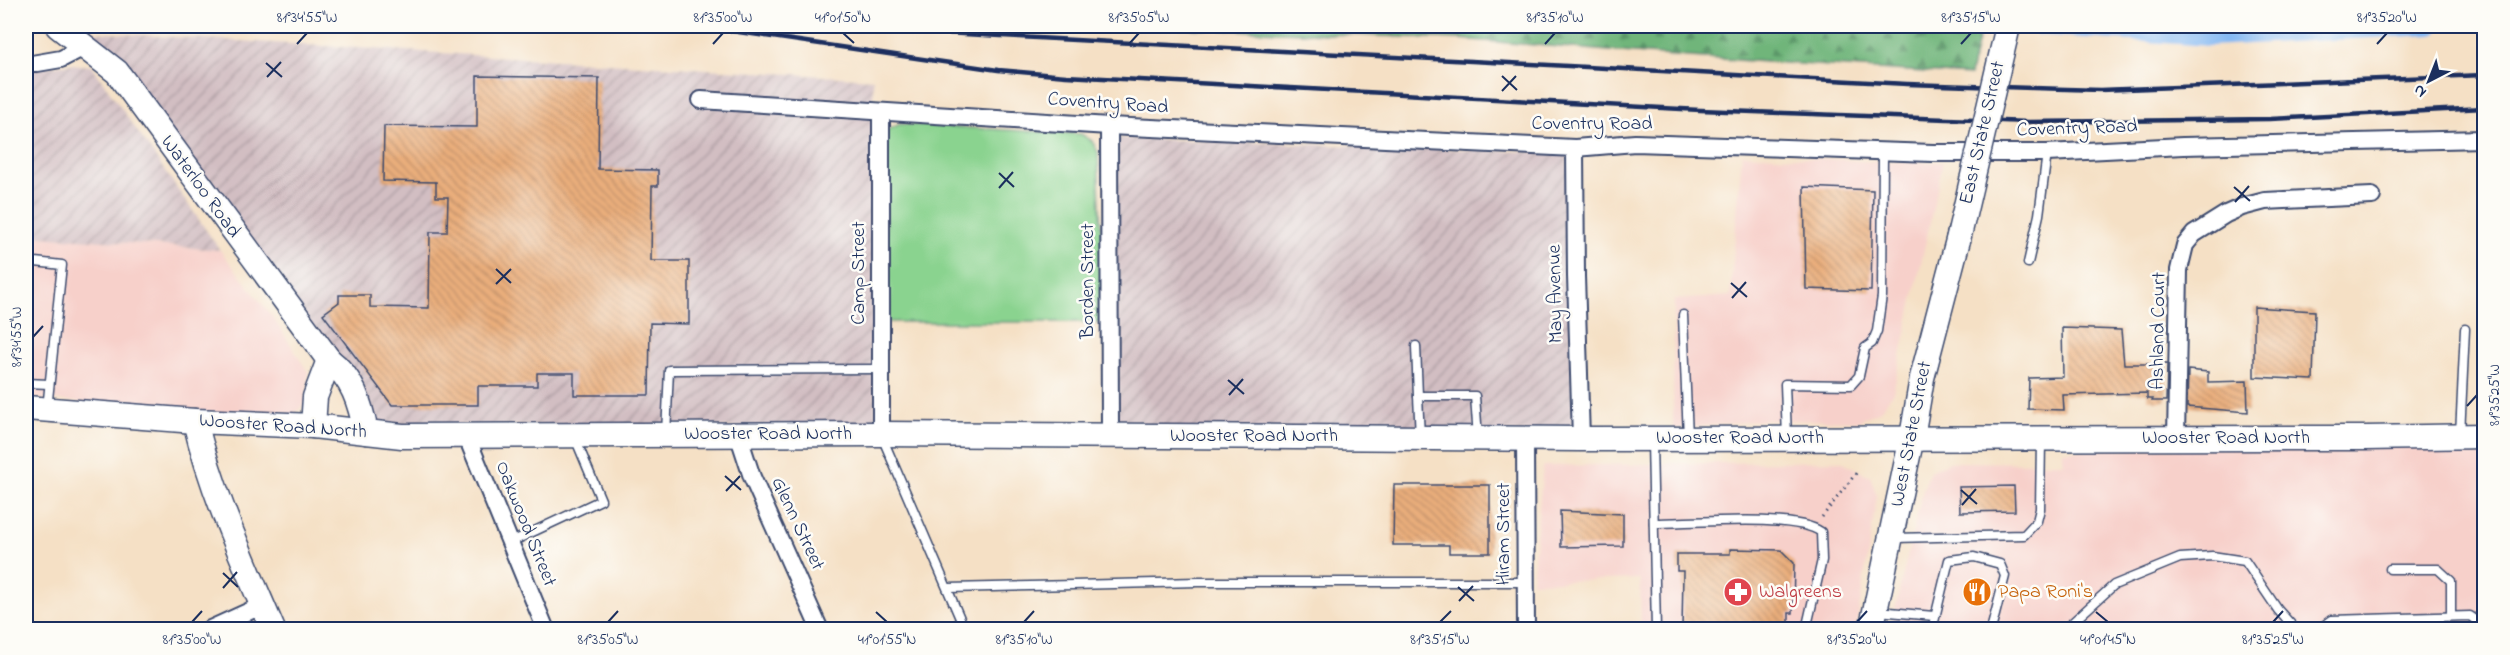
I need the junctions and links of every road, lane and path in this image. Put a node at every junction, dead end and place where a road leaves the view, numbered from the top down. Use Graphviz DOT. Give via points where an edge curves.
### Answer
graph roads {
  1 [pos="58,26"];
  2 [pos="2008,26"];
  3 [pos="86,46"];
  4 [pos="26,65"];
  5 [pos="701,100"];
  6 [pos="881,112"];
  7 [pos="1109,126"];
  8 [pos="2484,139"];
  9 [pos="1575,148"];
  10 [pos="1883,152"];
  11 [pos="2047,153"];
  12 [pos="2372,196"];
  13 [pos="1958,240"];
  14 [pos="26,261"];
  15 [pos="2028,263"];
  16 [pos="1683,315"];
  17 [pos="2465,329"];
  18 [pos="1416,346"];
  19 [pos="329,360"];
  20 [pos="881,369"];
  21 [pos="26,382"];
  22 [pos="49,384"];
  23 [pos="1418,396"];
  24 [pos="36,409"];
  25 [pos="195,421"];
  26 [pos="313,426"];
  27 [pos="366,432"];
  28 [pos="574,434"];
  29 [pos="666,434"];
  30 [pos="738,434"];
  31 [pos="881,434"];
  32 [pos="466,435"];
  33 [pos="1110,435"];
  34 [pos="2484,435"];
  35 [pos="2460,436"];
  36 [pos="1912,437"];
  37 [pos="1419,438"];
  38 [pos="1478,438"];
  39 [pos="1525,438"];
  40 [pos="1688,438"];
  41 [pos="1787,438"];
  42 [pos="2041,438"];
  43 [pos="2176,438"];
  44 [pos="1581,439"];
  45 [pos="1652,439"];
  46 [pos="1857,472"];
  47 [pos="1654,523"];
  48 [pos="1814,527"];
  49 [pos="1890,538"];
  50 [pos="509,543"];
  51 [pos="2390,569"];
  52 [pos="1525,582"];
  53 [pos="949,588"];
  54 [pos="263,605"];
  55 [pos="1934,616"];
  56 [pos="2451,616"];
  57 [pos="1873,620"];
  58 [pos="2484,626"];
  59 [pos="208,630"];
  60 [pos="273,630"];
  61 [pos="546,630"];
  62 [pos="820,630"];
  63 [pos="965,630"];
  64 [pos="1526,630"];
  65 [pos="1656,630"];
  66 [pos="1806,630"];
  67 [pos="1932,630"];
  68 [pos="1992,630"];
  69 [pos="2064,630"];
  70 [pos="2296,630"];
  71 [pos="2318,630"];
  1 -- 3 [label="main road, Waterloo Road"];
  2 -- 13 [label="main road, East State Street, bridge"];
  3 -- 4 [label="street" via="61,59"];
  3 -- 19 [label="main road, Waterloo Road" via="117,72"];
  5 -- 6 [label="street, Coventry Road"];
  6 -- 7 [label="street, Coventry Road"];
  6 -- 20 [label="street, Camp Street"];
  7 -- 9 [label="street, Coventry Road"];
  7 -- 33 [label="street, Borden Street"];
  8 -- 11 [label="street, Coventry Road"];
  9 -- 10 [label="street, Coventry Road" via="1635,143"];
  9 -- 44 [label="street, May Avenue"];
  10 -- 11 [label="street, Coventry Road"];
  10 -- 41 [label="lane" via="1882,296 1877,332 1865,348 1859,376 1851,385 1785,384"];
  11 -- 15 [label="lane"];
  12 -- 43 [label="street, Ashland Court" via="2265,201 2204,226 2185,245 2179,270"];
  13 -- 36 [label="main road, West State Street" via="1922,378"];
  14 -- 22 [label="lane" via="62,265"];
  16 -- 40 [label="lane"];
  17 -- 35 [label="lane"];
  18 -- 23 [label="lane"];
  19 -- 26 [label="main road" via="315,397"];
  19 -- 27 [label="main road, Waterloo Road" via="349,381"];
  20 -- 29 [label="lane" via="669,370"];
  20 -- 31 [label="street, Camp Street"];
  21 -- 22 [label="lane"];
  22 -- 24 [label="lane"];
  23 -- 37 [label="lane"];
  23 -- 38 [label="lane" via="1475,396"];
  24 -- 25 [label="main road, Wooster Road North"];
  25 -- 26 [label="main road, Wooster Road North"];
  25 -- 54 [label="main road" via="204,457"];
  26 -- 27 [label="main road, Wooster Road North"];
  27 -- 32 [label="main road, Wooster Road North"];
  28 -- 29 [label="main road, Wooster Road North"];
  28 -- 32 [label="main road, Wooster Road North"];
  28 -- 50 [label="lane" via="601,500"];
  29 -- 30 [label="main road, Wooster Road North"];
  30 -- 31 [label="main road, Wooster Road North"];
  30 -- 62 [label="street, Glenn Street" via="752,477"];
  31 -- 33 [label="main road, Wooster Road North"];
  31 -- 53 [label="lane"];
  32 -- 50 [label="street, Oakwood Street"];
  33 -- 37 [label="main road, Wooster Road North"];
  34 -- 35 [label="main road, Wooster Road North"];
  35 -- 43 [label="main road, Wooster Road North"];
  36 -- 41 [label="main road, Wooster Road North"];
  36 -- 42 [label="main road, Wooster Road North"];
  36 -- 49 [label="main road, West State Street"];
  37 -- 38 [label="main road, Wooster Road North"];
  38 -- 39 [label="main road, Wooster Road North"];
  39 -- 44 [label="main road, Wooster Road North"];
  39 -- 52 [label="street, Hiram Street"];
  40 -- 41 [label="main road, Wooster Road North"];
  40 -- 45 [label="main road, Wooster Road North"];
  42 -- 43 [label="main road, Wooster Road North"];
  42 -- 49 [label="lane" via="2040,509 2037,521 2024,535"];
  44 -- 45 [label="main road, Wooster Road North"];
  45 -- 47 [label="lane"];
  46 -- 48 [label="path"];
  47 -- 48 [label="lane" via="1762,521"];
  47 -- 65 [label="lane"];
  48 -- 66 [label="lane" via="1821,532 1822,560"];
  49 -- 57 [label="main road, West State Street"];
  50 -- 61 [label="street, Oakwood Street"];
  51 -- 56 [label="lane" via="2438,569 2451,581"];
  52 -- 53 [label="lane" via="1198,582"];
  52 -- 64 [label="street, Hiram Street"];
  53 -- 63 [label="lane"];
  54 -- 59 [label="street"];
  54 -- 60 [label="main road"];
  55 -- 57 [label="lane"];
  55 -- 67 [label="lane"];
  55 -- 68 [label="lane" via="1950,560 1974,557 2000,564 2005,576"];
  56 -- 58 [label="lane" via="2470,616"];
  56 -- 71 [label="lane" via="2331,620"];
  69 -- 70 [label="lane" via="2114,585 2180,558 2212,556 2245,561"];
}
